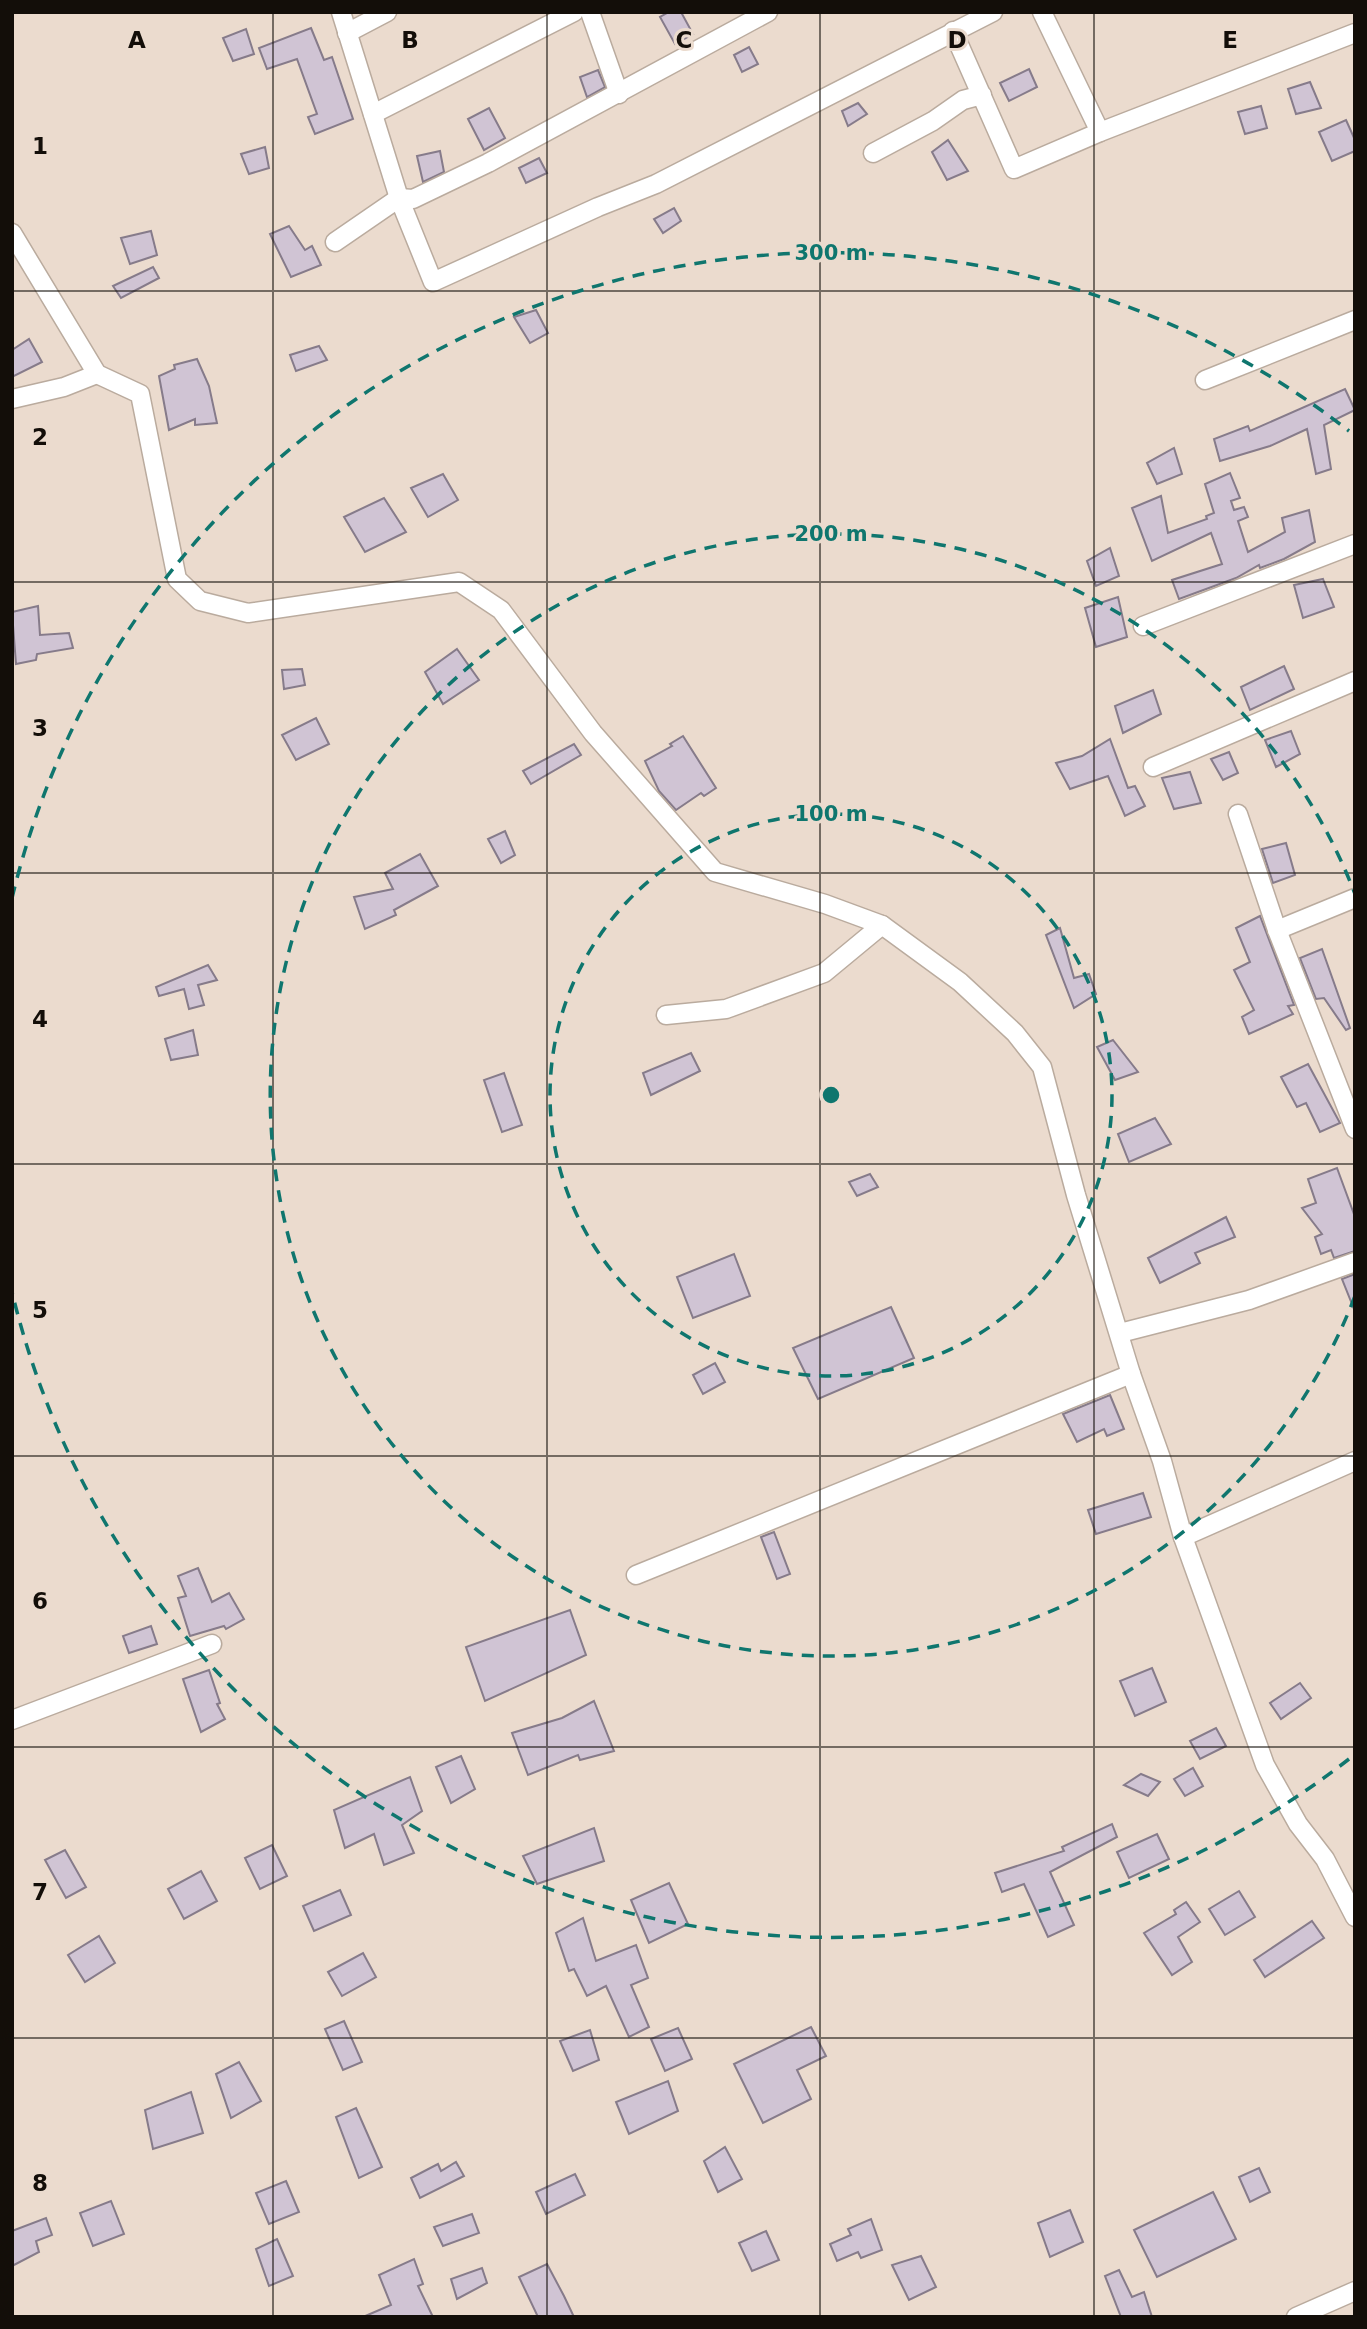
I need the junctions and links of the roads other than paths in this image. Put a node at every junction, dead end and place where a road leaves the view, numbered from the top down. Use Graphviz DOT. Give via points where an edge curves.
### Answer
graph roads {
  1 [pos="341,12"];
  2 [pos="387,12"];
  3 [pos="574,12"];
  4 [pos="590,12"];
  5 [pos="768,12"];
  6 [pos="993,12"];
  7 [pos="1042,12"];
  8 [pos="953,31"];
  9 [pos="347,33"];
  10 [pos="1355,33"];
  11 [pos="619,94"];
  12 [pos="982,95"];
  13 [pos="373,114"];
  14 [pos="1100,132"];
  15 [pos="873,153"];
  16 [pos="399,198"];
  17 [pos="12,233"];
  18 [pos="335,242"];
  19 [pos="1355,320"];
  20 [pos="97,374"];
  21 [pos="1205,380"];
  22 [pos="12,400"];
  23 [pos="1355,544"];
  24 [pos="1143,626"];
  25 [pos="1355,681"];
  26 [pos="1153,767"];
  27 [pos="1238,814"];
  28 [pos="1355,898"];
  29 [pos="882,925"];
  30 [pos="1277,930"];
  31 [pos="666,1014"];
  32 [pos="1355,1129"];
  33 [pos="1355,1262"];
  34 [pos="1120,1333"];
  35 [pos="1131,1374"];
  36 [pos="1355,1461"];
  37 [pos="1182,1537"];
  38 [pos="636,1575"];
  39 [pos="212,1644"];
  40 [pos="12,1720"];
  41 [pos="1355,1917"];
  42 [pos="1354,2293"];
  43 [pos="1296,2317"];
  1 -- 9 [label="street"];
  2 -- 9 [label="street"];
  3 -- 13 [label="street"];
  4 -- 11 [label="street"];
  5 -- 11 [label="street"];
  6 -- 8 [label="street"];
  7 -- 14 [label="street"];
  8 -- 12 [label="street"];
  8 -- 16 [label="street" via="656,184 433,282"];
  9 -- 13 [label="street"];
  10 -- 14 [label="street"];
  11 -- 16 [label="street" via="413,199"];
  12 -- 14 [label="street" via="1014,169"];
  12 -- 15 [label="street" via="963,100"];
  13 -- 16 [label="street"];
  16 -- 18 [label="street"];
  17 -- 20 [label="street"];
  19 -- 21 [label="street"];
  20 -- 22 [label="street"];
  20 -- 29 [label="street" via="140,394 177,579 200,601 248,612 458,582 501,610 593,733 715,872"];
  23 -- 24 [label="street"];
  25 -- 26 [label="street"];
  27 -- 30 [label="street"];
  28 -- 30 [label="street"];
  29 -- 31 [label="street" via="824,973 726,1009"];
  29 -- 34 [label="street" via="960,982 1015,1033 1042,1067"];
  30 -- 32 [label="street"];
  33 -- 34 [label="street" via="1249,1300"];
  34 -- 35 [label="street"];
  35 -- 37 [label="street" via="1162,1461"];
  35 -- 38 [label="street"];
  36 -- 37 [label="street"];
  37 -- 41 [label="street" via="1265,1765 1298,1824 1325,1859"];
  39 -- 40 [label="street"];
  42 -- 43 [label="street"];
}
